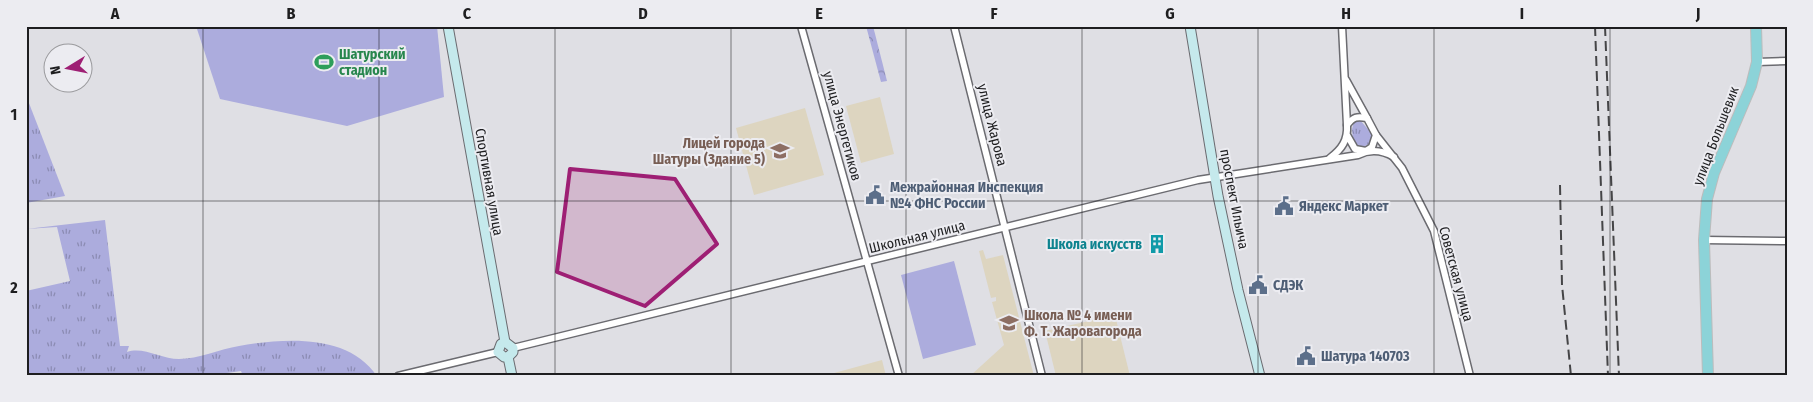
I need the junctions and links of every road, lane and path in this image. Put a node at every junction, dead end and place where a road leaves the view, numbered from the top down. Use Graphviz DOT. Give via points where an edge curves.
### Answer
graph roads {
  1 [pos="448,26"];
  2 [pos="801,26"];
  3 [pos="954,26"];
  4 [pos="1190,26"];
  5 [pos="1342,26"];
  6 [pos="1756,26"];
  7 [pos="1787,61"];
  8 [pos="1757,62"];
  9 [pos="1346,79"];
  10 [pos="1367,118"];
  11 [pos="1347,125"];
  12 [pos="1347,135"];
  13 [pos="1376,135"];
  14 [pos="1366,151"];
  15 [pos="1394,157"];
  16 [pos="1329,159"];
  17 [pos="1215,177"];
  18 [pos="1004,227"];
  19 [pos="1704,240"];
  20 [pos="1787,241"];
  21 [pos="866,262"];
  22 [pos="505,342"];
  23 [pos="513,348"];
  24 [pos="498,352"];
  25 [pos="508,357"];
  26 [pos="398,376"];
  27 [pos="512,376"];
  28 [pos="899,376"];
  29 [pos="1042,376"];
  30 [pos="1260,376"];
  31 [pos="1470,376"];
  32 [pos="1708,376"];
  1 -- 22 [label="street, Спортивная улица"];
  2 -- 21 [label="street, улица Энергетиков"];
  3 -- 18 [label="street, улица Жарова"];
  4 -- 17 [label="street, проспект Ильича"];
  5 -- 9 [label="street"];
  6 -- 8 [label="main road, улица Большевик"];
  7 -- 8 [label="street"];
  8 -- 19 [label="main road, улица Большевик" via="1751,86 1714,173 1707,199"];
  9 -- 10 [label="street"];
  9 -- 11 [label="street"];
  10 -- 11 [label="street" via="1352,118"];
  10 -- 13 [label="street"];
  11 -- 12 [label="street"];
  12 -- 14 [label="street" via="1355,149"];
  12 -- 16 [label="street" via="1343,146"];
  13 -- 14 [label="street" via="1372,147"];
  13 -- 15 [label="street, Советская улица"];
  14 -- 15 [label="street"];
  14 -- 16 [label="street, Школьная улица"];
  15 -- 31 [label="street, Советская улица" via="1434,231"];
  16 -- 17 [label="street, Школьная улица"];
  17 -- 18 [label="street, Школьная улица"];
  17 -- 30 [label="street, проспект Ильича"];
  18 -- 21 [label="street, Школьная улица"];
  18 -- 29 [label="street, улица Жарова"];
  19 -- 20 [label="street"];
  19 -- 32 [label="main road, улица Большевик"];
  21 -- 23 [label="street, Школьная улица"];
  21 -- 28 [label="street, улица Энергетиков"];
  22 -- 23 [label="street"];
  22 -- 24 [label="street"];
  23 -- 25 [label="street"];
  24 -- 25 [label="street"];
  24 -- 26 [label="street"];
  25 -- 27 [label="street"];
}
